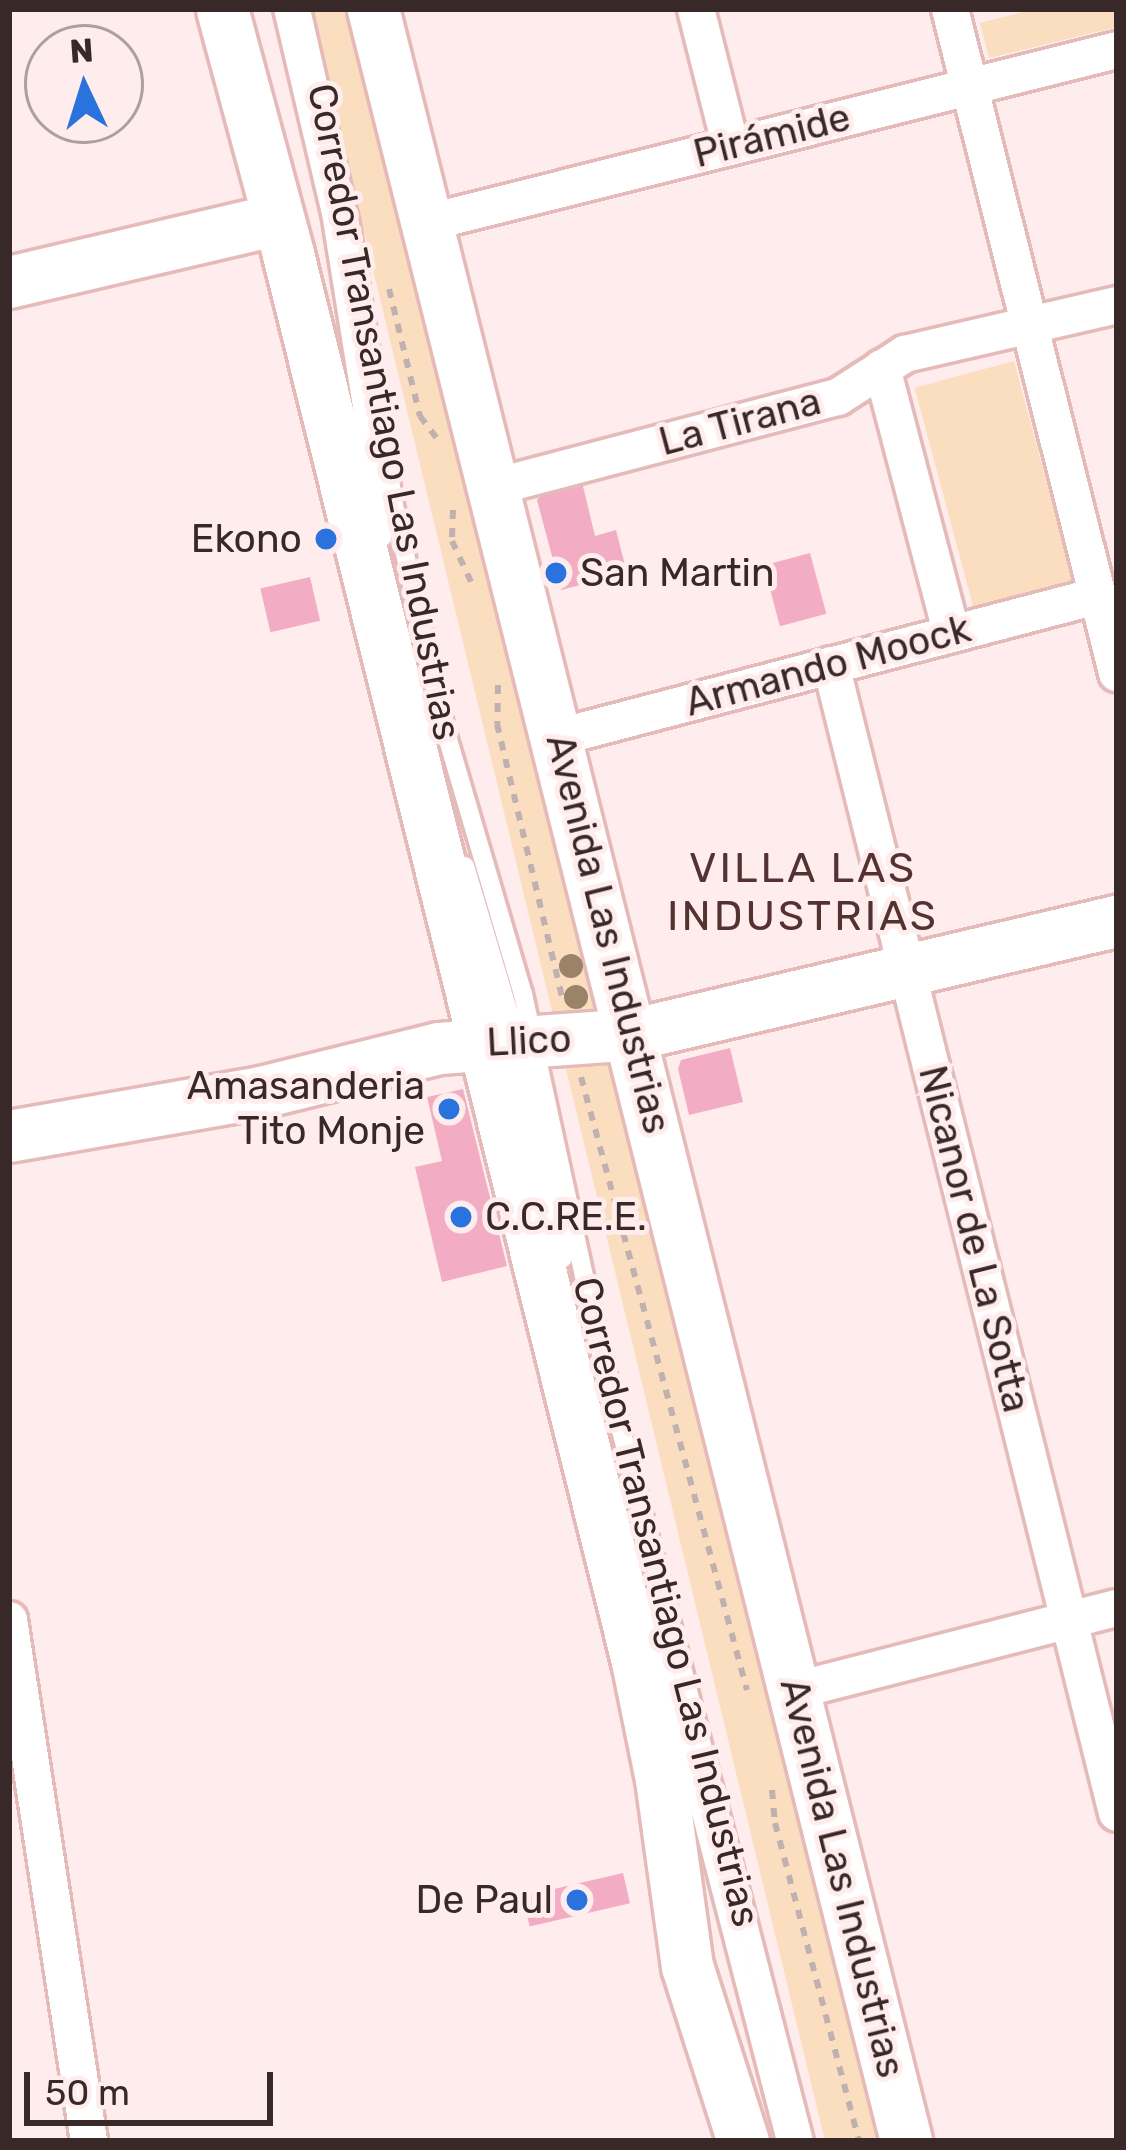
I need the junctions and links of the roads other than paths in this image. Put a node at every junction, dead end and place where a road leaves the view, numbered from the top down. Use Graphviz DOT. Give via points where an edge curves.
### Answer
graph roads {
  1 [pos="222,9"];
  2 [pos="283,9"];
  3 [pos="301,9"];
  4 [pos="373,9"];
  5 [pos="696,9"];
  6 [pos="950,9"];
  7 [pos="1117,50"];
  8 [pos="969,87"];
  9 [pos="731,147"];
  10 [pos="278,219"];
  11 [pos="426,223"];
  12 [pos="9,282"];
  13 [pos="1117,304"];
  14 [pos="1029,326"];
  15 [pos="882,368"];
  16 [pos="494,487"];
  17 [pos="1097,596"];
  18 [pos="952,634"];
  19 [pos="831,665"];
  20 [pos="1117,674"];
  21 [pos="559,736"];
  22 [pos="1117,921"];
  23 [pos="908,972"];
  24 [pos="634,1034"];
  25 [pos="511,1040"];
  26 [pos="9,1136"];
  27 [pos="1117,1608"];
  28 [pos="9,1620"];
  29 [pos="1069,1620"];
  30 [pos="796,1690"];
  31 [pos="1117,1813"];
  32 [pos="89,2141"];
  33 [pos="743,2141"];
  34 [pos="786,2141"];
  35 [pos="804,2141"];
  36 [pos="906,2141"];
  1 -- 10 [label="main road"];
  2 -- 25 [label="lane, Corredor Transantiago Las Industrias" via="335,235 400,616"];
  3 -- 25 [label="lane, Corredor Transantiago Las Industrias" via="350,225 401,538 459,788 511,949"];
  4 -- 11 [label="main road, Avenida Las Industrias"];
  5 -- 9 [label="street"];
  6 -- 8 [label="street"];
  7 -- 8 [label="street, Pirámide"];
  8 -- 9 [label="street, Pirámide"];
  8 -- 14 [label="street"];
  9 -- 11 [label="street, Pirámide"];
  10 -- 12 [label="main road"];
  10 -- 25 [label="main road"];
  11 -- 16 [label="main road, Avenida Las Industrias"];
  13 -- 14 [label="street, La Tirana"];
  14 -- 15 [label="street, La Tirana" via="905,354"];
  14 -- 17 [label="street"];
  15 -- 16 [label="street, La Tirana" via="838,397"];
  15 -- 18 [label="street"];
  16 -- 21 [label="main road, Avenida Las Industrias"];
  17 -- 18 [label="street, Armando Moock"];
  17 -- 20 [label="street"];
  18 -- 19 [label="street, Armando Moock"];
  19 -- 21 [label="street, Armando Moock"];
  19 -- 23 [label="street, Nicanor de La Sotta"];
  21 -- 24 [label="main road, Avenida Las Industrias"];
  22 -- 23 [label="main road, Llico"];
  23 -- 24 [label="main road, Llico"];
  23 -- 29 [label="street, Nicanor de La Sotta"];
  24 -- 25 [label="main road, Llico"];
  24 -- 30 [label="main road, Avenida Las Industrias"];
  25 -- 26 [label="main road, Llico"];
  25 -- 33 [label="main road" via="651,1725 687,1966"];
  25 -- 34 [label="lane, Corredor Transantiago Las Industrias"];
  25 -- 35 [label="lane, Corredor Transantiago Las Industrias"];
  27 -- 29 [label="street"];
  28 -- 32 [label="street"];
  29 -- 30 [label="street"];
  29 -- 31 [label="street, Nicanor de La Sotta"];
  30 -- 36 [label="main road, Avenida Las Industrias"];
}
